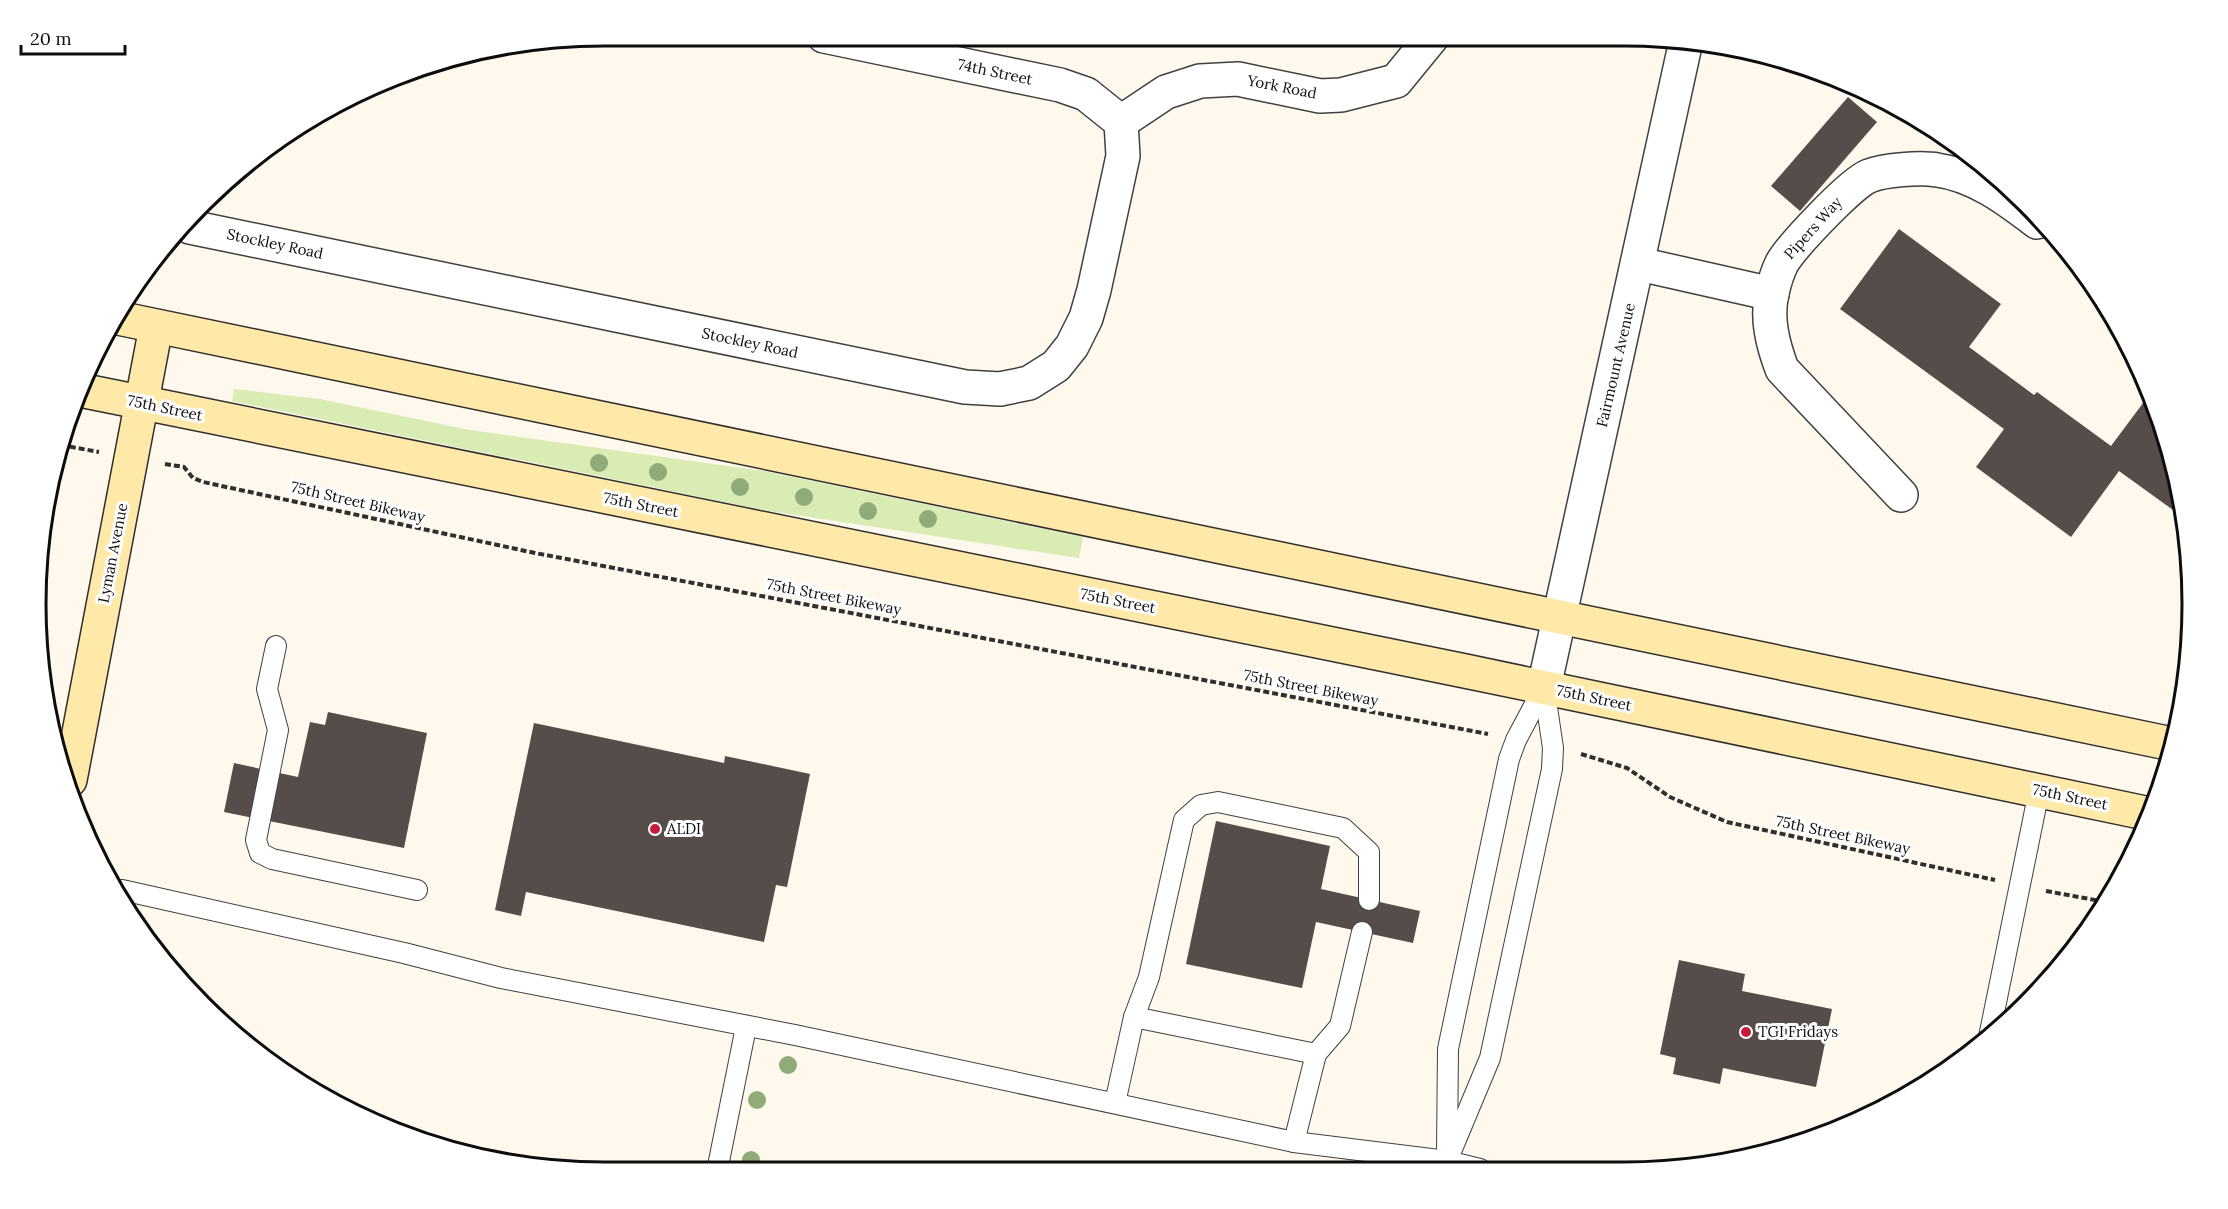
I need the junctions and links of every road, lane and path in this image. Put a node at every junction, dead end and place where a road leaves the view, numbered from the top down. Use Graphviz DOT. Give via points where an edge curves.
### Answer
graph roads {
  1 [pos="872,46"];
  2 [pos="1425,46"];
  3 [pos="1684,50"];
  4 [pos="1121,122"];
  5 [pos="2005,198"];
  6 [pos="194,228"];
  7 [pos="1639,264"];
  8 [pos="1772,294"];
  9 [pos="125,320"];
  10 [pos="156,327"];
  11 [pos="89,392"];
  12 [pos="142,403"];
  13 [pos="184,467"];
  14 [pos="1901,495"];
  15 [pos="1559,617"];
  16 [pos="276,646"];
  17 [pos="1544,687"];
  18 [pos="1486,734"];
  19 [pos="2164,742"];
  20 [pos="1589,756"];
  21 [pos="72,770"];
  22 [pos="2039,791"];
  23 [pos="2141,812"];
  24 [pos="2018,885"];
  25 [pos="417,890"];
  26 [pos="125,891"];
  27 [pos="1369,900"];
  28 [pos="2097,900"];
  29 [pos="1362,932"];
  30 [pos="1134,1017"];
  31 [pos="1991,1024"];
  32 [pos="746,1027"];
  33 [pos="1316,1054"];
  34 [pos="1116,1103"];
  35 [pos="1294,1142"];
  36 [pos="1446,1161"];
  37 [pos="719,1162"];
  38 [pos="1450,1162"];
  1 -- 4 [label="street, 74th Street" via="1060,85 1086,94"];
  2 -- 4 [label="street, York Road" via="1396,81 1341,95 1320,96 1238,79 1200,81 1166,92"];
  3 -- 7 [label="street, Fairmount Avenue"];
  4 -- 6 [label="street, Stockley Road" via="1124,156 1086,318 1056,366 1029,383 1000,389 965,387"];
  5 -- 8 [label="street, Pipers Way" via="1966,178 1936,170 1901,170 1869,176 1842,195 1782,263"];
  7 -- 8 [label="street"];
  7 -- 15 [label="street, Fairmount Avenue"];
  8 -- 14 [label="street, Pipers Way" via="1772,342 1782,369"];
  9 -- 10 [label="main road"];
  10 -- 12 [label="main road, Lyman Avenue"];
  10 -- 15 [label="main road"];
  11 -- 12 [label="main road, 75th Street"];
  12 -- 17 [label="main road, 75th Street"];
  12 -- 21 [label="main road, Lyman Avenue"];
  13 -- 18 [label="path, 75th Street Bikeway" via="193,478 203,482 535,553"];
  15 -- 17 [label="street, Fairmount Avenue"];
  15 -- 19 [label="main road"];
  16 -- 25 [label="lane" via="267,689 278,730 256,840 260,853 272,859"];
  17 -- 22 [label="main road, 75th Street"];
  17 -- 36 [label="lane" via="1509,759 1448,1049"];
  17 -- 36 [label="lane" via="1553,748 1552,769 1490,1058"];
  20 -- 24 [label="path, 75th Street Bikeway" via="1627,768 1670,797 1727,822"];
  22 -- 23 [label="main road, 75th Street"];
  22 -- 24 [label="lane"];
  24 -- 28 [label="path, 75th Street Bikeway"];
  24 -- 31 [label="lane"];
  26 -- 32 [label="lane" via="501,978"];
  27 -- 30 [label="lane" via="1369,852 1343,828 1218,802 1201,806 1184,820 1149,977"];
  29 -- 33 [label="lane" via="1340,1026"];
  30 -- 33 [label="lane"];
  30 -- 34 [label="lane"];
  32 -- 34 [label="lane"];
  32 -- 37 [label="lane"];
  33 -- 35 [label="lane"];
  34 -- 35 [label="lane"];
  35 -- 36 [label="lane"];
  36 -- 38 [label="lane"];
}
